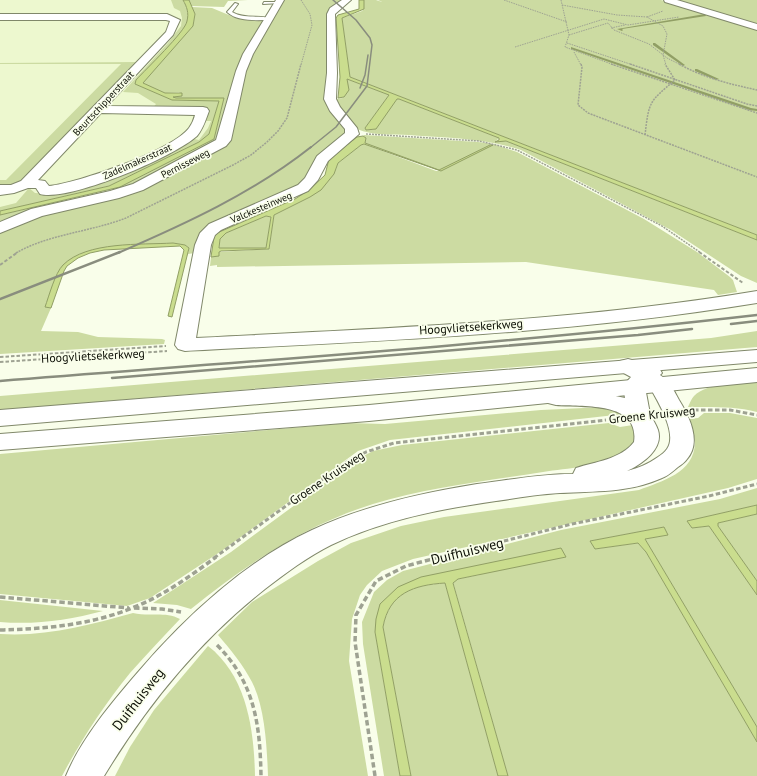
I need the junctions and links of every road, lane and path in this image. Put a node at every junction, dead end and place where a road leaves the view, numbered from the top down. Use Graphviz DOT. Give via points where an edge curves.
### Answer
graph roads {
  1 [pos="347,0"];
  2 [pos="504,0"];
  3 [pos="561,0"];
  4 [pos="668,0"];
  5 [pos="273,3"];
  6 [pos="236,4"];
  7 [pos="562,5"];
  8 [pos="17,9"];
  9 [pos="709,12"];
  10 [pos="2,18"];
  11 [pos="270,19"];
  12 [pos="653,21"];
  13 [pos="567,22"];
  14 [pos="628,25"];
  15 [pos="757,27"];
  16 [pos="611,28"];
  17 [pos="567,30"];
  18 [pos="569,35"];
  19 [pos="567,43"];
  20 [pos="515,46"];
  21 [pos="574,52"];
  22 [pos="663,55"];
  23 [pos="675,80"];
  24 [pos="671,85"];
  25 [pos="757,90"];
  26 [pos="757,106"];
  27 [pos="99,109"];
  28 [pos="757,113"];
  29 [pos="352,132"];
  30 [pos="645,135"];
  31 [pos="757,177"];
  32 [pos="26,184"];
  33 [pos="0,190"];
  34 [pos="0,228"];
  35 [pos="751,291"];
  36 [pos="185,345"];
  37 [pos="757,356"];
  38 [pos="0,357"];
  39 [pos="0,362"];
  40 [pos="646,375"];
  41 [pos="757,375"];
  42 [pos="531,397"];
  43 [pos="675,412"];
  44 [pos="757,415"];
  45 [pos="640,416"];
  46 [pos="0,418"];
  47 [pos="0,442"];
  48 [pos="547,484"];
  49 [pos="757,484"];
  50 [pos="0,597"];
  51 [pos="132,608"];
  52 [pos="199,627"];
  53 [pos="0,630"];
  54 [pos="84,776"];
  55 [pos="262,776"];
  56 [pos="375,776"];
  1 -- 29 [label="street" via="331,14 330,98 334,108"];
  2 -- 13 [label="path"];
  3 -- 7 [label="path"];
  4 -- 9 [label="street"];
  5 -- 11 [label="street, Pernisseweg"];
  6 -- 11 [label="lane" via="229,12 232,14"];
  7 -- 12 [label="path" via="617,15 647,17"];
  7 -- 13 [label="path"];
  8 -- 10 [label="street"];
  9 -- 12 [label="path"];
  9 -- 15 [label="street"];
  10 -- 27 [label="street, Beurtschipperstraat" via="167,17 175,20 170,33"];
  11 -- 34 [label="street, Pernisseweg" via="248,54 241,71 221,144 138,187 37,212"];
  12 -- 14 [label="path"];
  12 -- 22 [label="path" via="664,26 667,34"];
  13 -- 17 [label="path"];
  14 -- 16 [label="path"];
  14 -- 17 [label="path" via="604,19"];
  16 -- 18 [label="path" via="612,26 605,23"];
  16 -- 22 [label="path" via="649,44"];
  17 -- 18 [label="path"];
  17 -- 20 [label="path"];
  18 -- 19 [label="path"];
  19 -- 21 [label="path" via="566,47"];
  19 -- 23 [label="path"];
  21 -- 24 [label="path"];
  21 -- 30 [label="path" via="582,67 578,105 588,113"];
  22 -- 23 [label="path" via="666,66"];
  22 -- 25 [label="path" via="695,73"];
  23 -- 24 [label="path"];
  23 -- 26 [label="path"];
  24 -- 28 [label="path"];
  24 -- 30 [label="path" via="654,98 648,109"];
  27 -- 32 [label="street, Beurtschipperstraat"];
  27 -- 32 [label="street, Zadelmakerstraat" via="203,111 192,133 122,170 61,190 45,191 40,184"];
  29 -- 35 [label="path" via="479,141 517,150 662,226"];
  29 -- 36 [label="street, Valckesteinweg" via="322,159 311,180 303,188 220,224 208,233 203,245"];
  30 -- 31 [label="path"];
  32 -- 33 [label="street" via="14,189"];
  35 -- 36 [label="street, Hoogvlietsekerkweg" via="671,310 360,336"];
  36 -- 38 [label="path, Hoogvlietsekerkweg"];
  36 -- 39 [label="path, Hoogvlietsekerkweg" via="167,352"];
  37 -- 40 [label="street"];
  40 -- 41 [label="street"];
  40 -- 42 [label="street"];
  40 -- 43 [label="street, Duifhuisweg"];
  40 -- 45 [label="street, Duifhuisweg"];
  40 -- 46 [label="street"];
  42 -- 45 [label="street" via="606,400 624,405"];
  42 -- 47 [label="street" via="369,413"];
  43 -- 44 [label="path, Groene Kruisweg" via="701,409 730,410"];
  43 -- 48 [label="street, Duifhuisweg" via="681,429 679,453 654,472 619,482"];
  45 -- 48 [label="street, Duifhuisweg" via="646,429 646,443 634,457 613,467"];
  45 -- 51 [label="path, Groene Kruisweg" via="394,443 373,448 342,466 179,584"];
  48 -- 52 [label="street, Duifhuisweg" via="411,506 329,534 287,556 234,595"];
  49 -- 56 [label="path, Duifhuisweg" via="572,524 406,566 376,582 356,615 355,642"];
  50 -- 51 [label="path"];
  51 -- 52 [label="path" via="182,613"];
  51 -- 53 [label="path, Groene Kruisweg" via="80,623 36,629"];
  52 -- 54 [label="street, Duifhuisweg" via="144,687"];
  52 -- 55 [label="path" via="230,658 249,691 260,740"];
}
